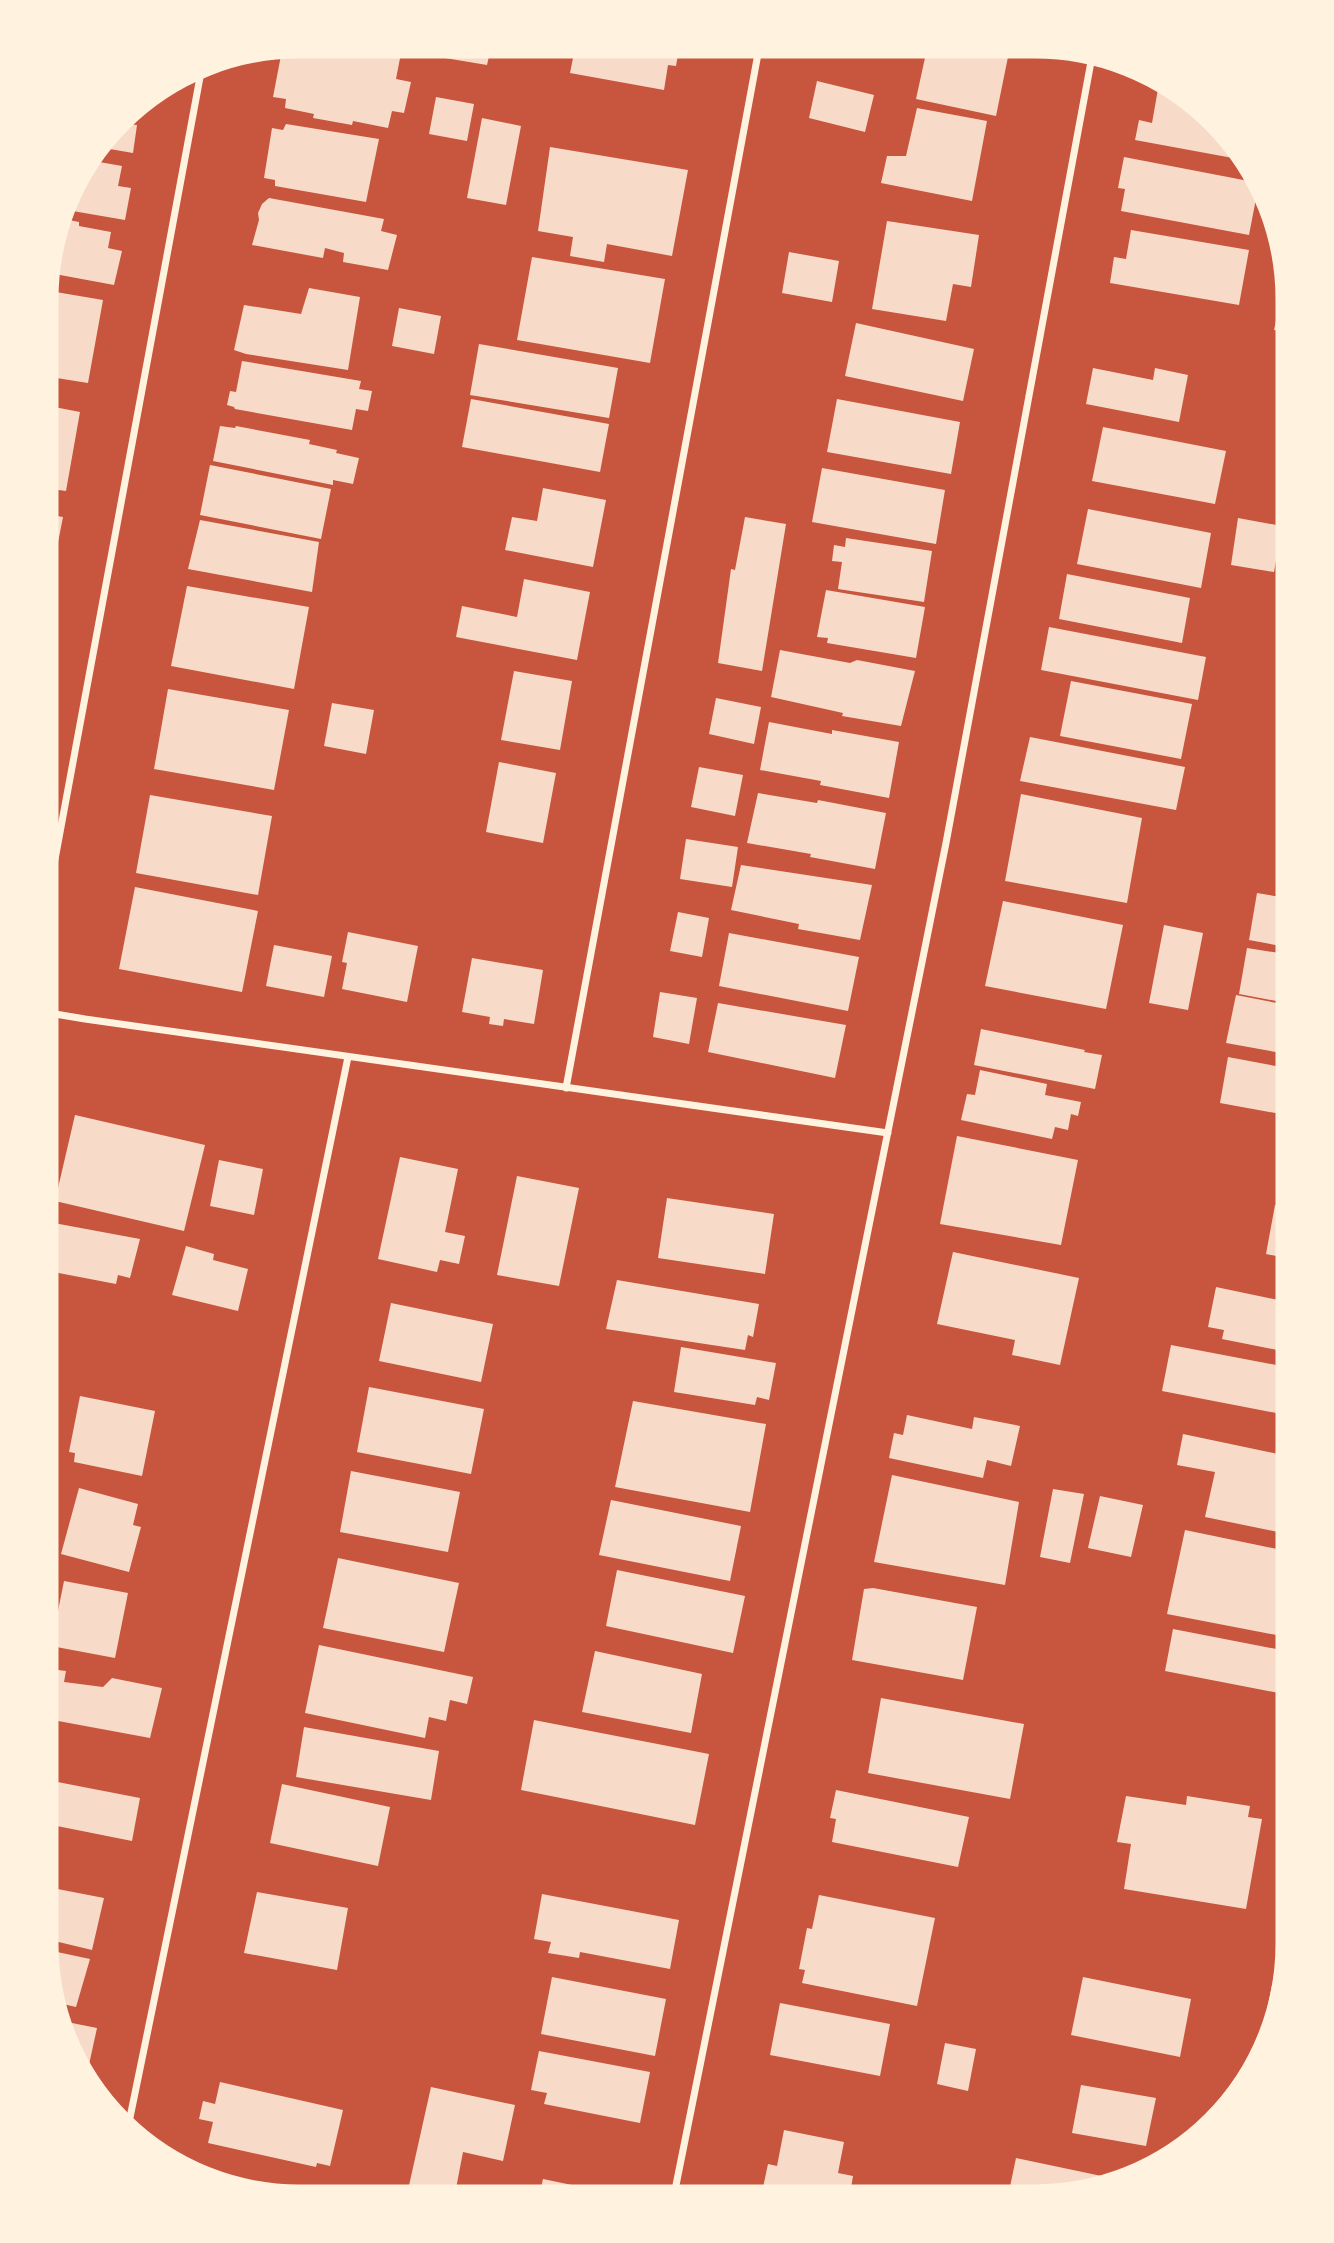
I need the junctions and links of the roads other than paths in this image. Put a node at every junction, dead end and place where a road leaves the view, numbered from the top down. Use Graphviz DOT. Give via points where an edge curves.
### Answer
graph roads {
  1 [pos="758,54"];
  2 [pos="1091,61"];
  3 [pos="200,76"];
  4 [pos="54,865"];
  5 [pos="54,1014"];
  6 [pos="348,1057"];
  7 [pos="566,1088"];
  8 [pos="887,1133"];
  9 [pos="129,2120"];
  10 [pos="675,2189"];
  1 -- 7 [label="street"];
  2 -- 8 [label="street" via="946,843"];
  3 -- 4 [label="street"];
  5 -- 6 [label="street"];
  6 -- 7 [label="street"];
  6 -- 9 [label="street"];
  7 -- 8 [label="street"];
  8 -- 10 [label="street"];
}
